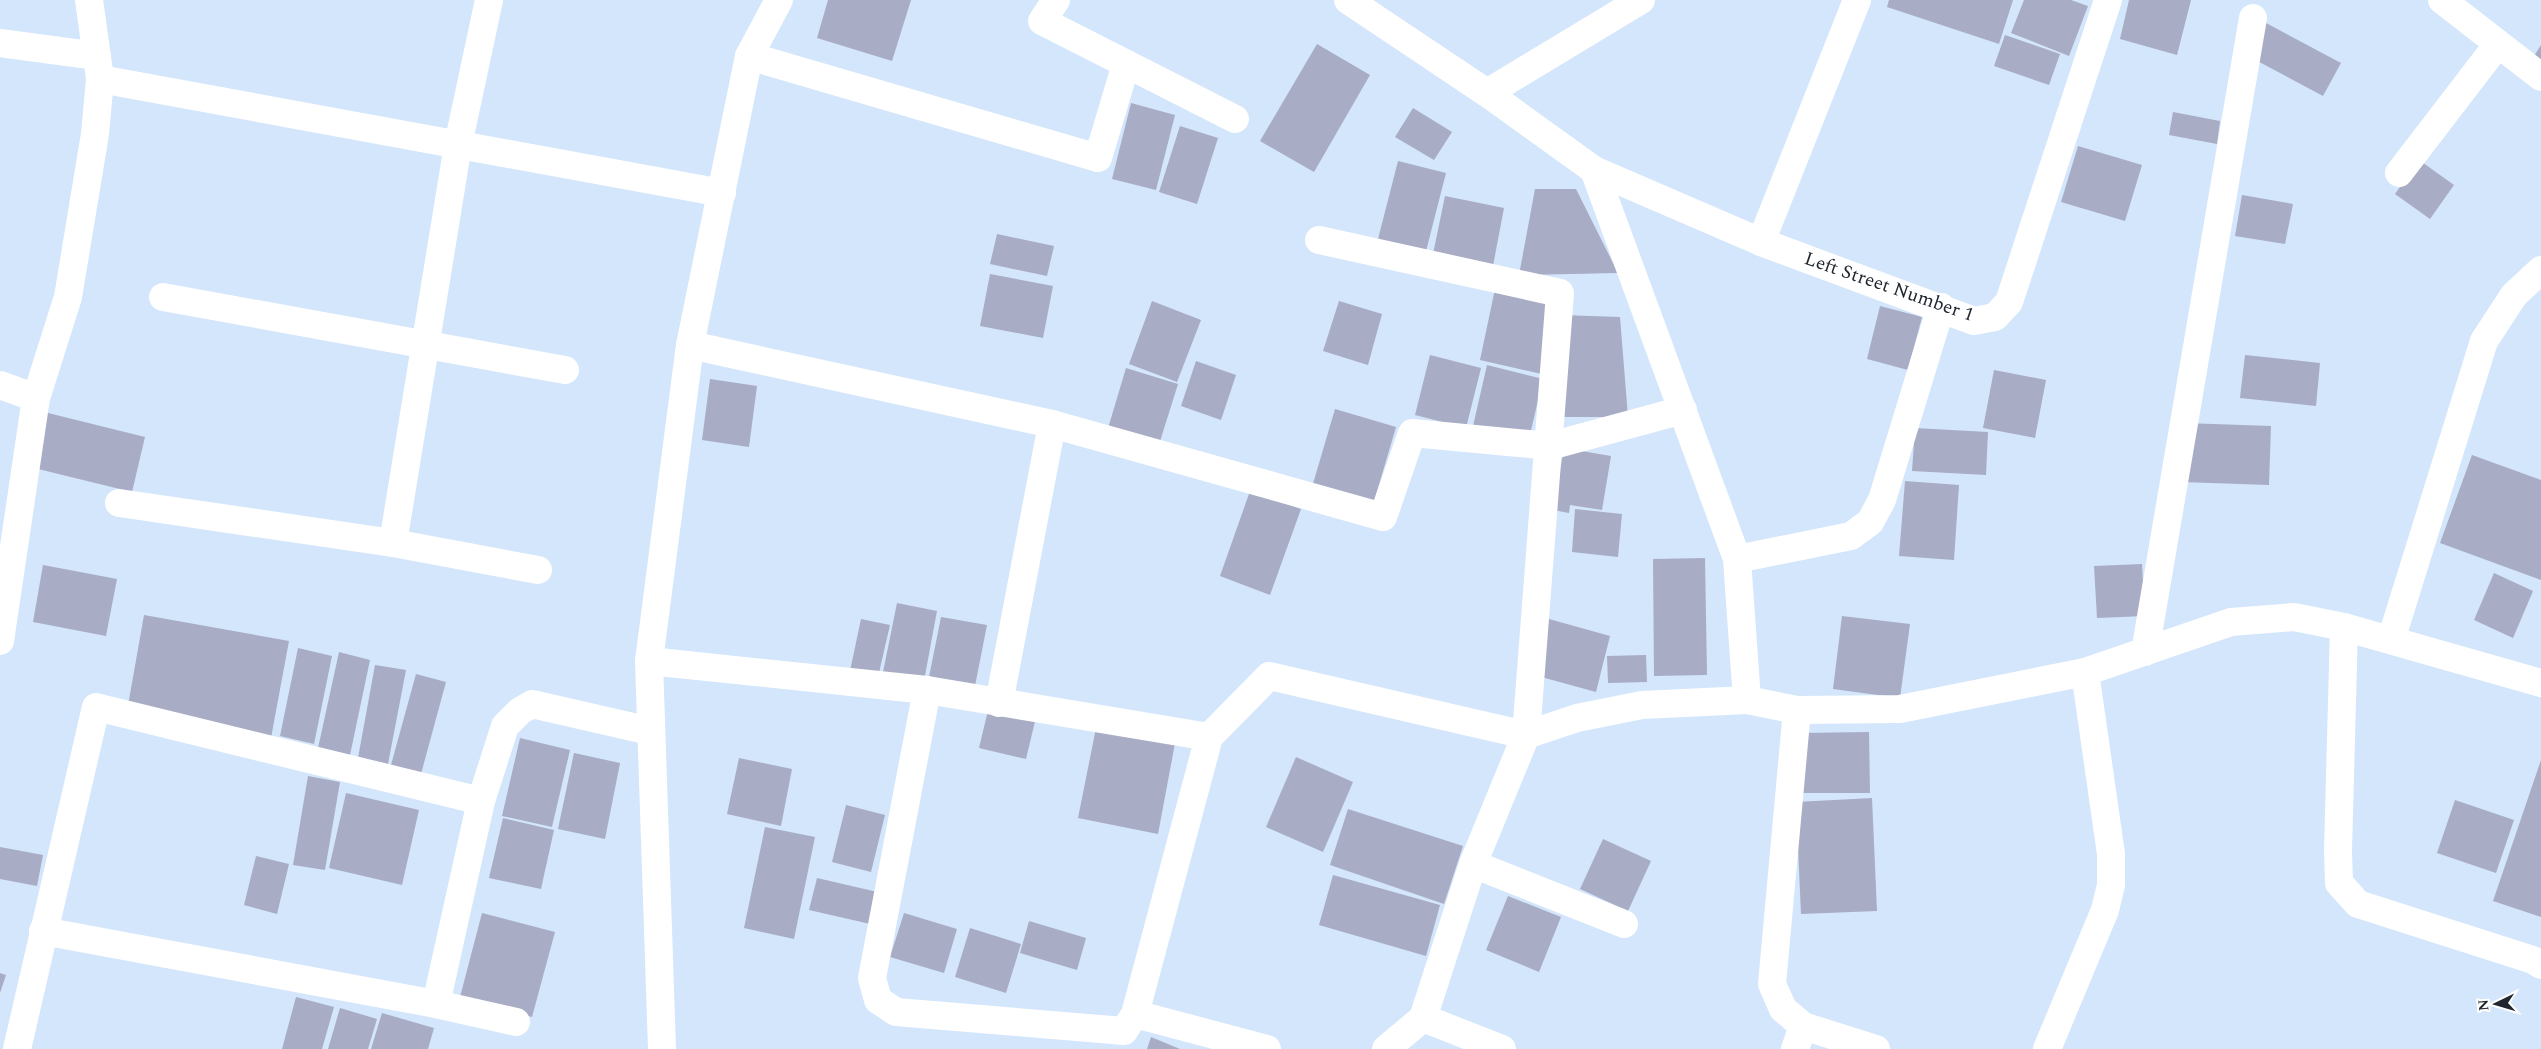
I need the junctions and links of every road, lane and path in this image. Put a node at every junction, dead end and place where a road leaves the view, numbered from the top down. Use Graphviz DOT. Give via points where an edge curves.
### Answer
graph roads {
  1 [pos="89,0"];
  2 [pos="488,0"];
  3 [pos="779,0"];
  4 [pos="1056,0"];
  5 [pos="1348,0"];
  6 [pos="1641,0"];
  7 [pos="1857,0"];
  8 [pos="2108,0"];
  9 [pos="2442,0"];
  10 [pos="2253,18"];
  11 [pos="0,43"];
  12 [pos="2498,44"];
  13 [pos="749,56"];
  14 [pos="1126,64"];
  15 [pos="99,68"];
  16 [pos="2541,77"];
  17 [pos="1487,93"];
  18 [pos="1235,119"];
  19 [pos="458,145"];
  20 [pos="1594,170"];
  21 [pos="2399,173"];
  22 [pos="722,193"];
  23 [pos="1320,240"];
  24 [pos="1761,242"];
  25 [pos="2541,270"];
  26 [pos="164,297"];
  27 [pos="1941,308"];
  28 [pos="425,344"];
  29 [pos="690,345"];
  30 [pos="565,370"];
  31 [pos="0,385"];
  32 [pos="36,398"];
  33 [pos="1683,410"];
  34 [pos="1052,424"];
  35 [pos="1550,446"];
  36 [pos="119,503"];
  37 [pos="393,543"];
  38 [pos="1737,559"];
  39 [pos="538,570"];
  40 [pos="2344,627"];
  41 [pos="2391,640"];
  42 [pos="0,641"];
  43 [pos="2145,652"];
  44 [pos="649,661"];
  45 [pos="2085,672"];
  46 [pos="2541,683"];
  47 [pos="927,690"];
  48 [pos="1747,700"];
  49 [pos="999,703"];
  50 [pos="1797,710"];
  51 [pos="650,731"];
  52 [pos="1526,735"];
  53 [pos="1209,737"];
  54 [pos="481,801"];
  55 [pos="1473,864"];
  56 [pos="1624,924"];
  57 [pos="43,931"];
  58 [pos="2541,965"];
  59 [pos="436,1004"];
  60 [pos="1423,1018"];
  61 [pos="516,1022"];
  62 [pos="1126,1031"];
  63 [pos="1799,1037"];
  64 [pos="17,1049"];
  65 [pos="662,1049"];
  66 [pos="1267,1049"];
  67 [pos="1386,1049"];
  68 [pos="1502,1049"];
  69 [pos="1876,1049"];
  70 [pos="2048,1049"];
  1 -- 15 [label="street"];
  2 -- 19 [label="street"];
  3 -- 13 [label="street"];
  4 -- 14 [label="street" via="1042,22"];
  5 -- 17 [label="street, Left Street Number 1"];
  6 -- 17 [label="street"];
  7 -- 24 [label="street"];
  8 -- 27 [label="street, Left Street Number 1" via="2009,302 1995,318 1974,321"];
  9 -- 12 [label="street"];
  10 -- 43 [label="street"];
  11 -- 15 [label="street"];
  12 -- 16 [label="street"];
  12 -- 21 [label="street"];
  13 -- 14 [label="street" via="1098,158"];
  13 -- 22 [label="street"];
  14 -- 18 [label="street"];
  15 -- 19 [label="street"];
  15 -- 32 [label="street" via="95,134 68,298"];
  17 -- 20 [label="street, Left Street Number 1"];
  19 -- 22 [label="street"];
  19 -- 28 [label="street"];
  20 -- 24 [label="street, Left Street Number 1"];
  20 -- 33 [label="street"];
  22 -- 29 [label="street"];
  23 -- 35 [label="street" via="1560,293"];
  24 -- 27 [label="street, Left Street Number 1"];
  25 -- 41 [label="street" via="2514,294 2484,341"];
  26 -- 28 [label="street"];
  27 -- 38 [label="street" via="1882,500 1870,522 1851,536"];
  28 -- 30 [label="street"];
  28 -- 37 [label="street"];
  29 -- 34 [label="street"];
  29 -- 44 [label="street"];
  31 -- 32 [label="street"];
  32 -- 42 [label="street"];
  33 -- 35 [label="street"];
  33 -- 38 [label="street"];
  34 -- 35 [label="street" via="1383,517 1412,433"];
  34 -- 49 [label="street"];
  35 -- 52 [label="street"];
  36 -- 37 [label="street"];
  37 -- 39 [label="street"];
  38 -- 48 [label="street"];
  40 -- 41 [label="street"];
  40 -- 43 [label="street" via="2294,617 2231,622"];
  40 -- 58 [label="street" via="2339,884 2358,904"];
  41 -- 46 [label="street"];
  43 -- 45 [label="street"];
  44 -- 47 [label="street"];
  44 -- 51 [label="street"];
  45 -- 50 [label="street" via="1900,709"];
  45 -- 70 [label="street" via="2111,854 2110,885 2105,910"];
  47 -- 49 [label="street"];
  47 -- 62 [label="street" via="872,978 878,1000 896,1012"];
  48 -- 50 [label="street"];
  48 -- 52 [label="street" via="1642,705 1578,718"];
  49 -- 53 [label="street"];
  50 -- 63 [label="street" via="1772,984"];
  51 -- 54 [label="street" via="532,704 505,726"];
  51 -- 65 [label="street"];
  52 -- 53 [label="street" via="1269,676"];
  52 -- 55 [label="street"];
  53 -- 62 [label="street"];
  54 -- 57 [label="street" via="96,707"];
  54 -- 59 [label="street"];
  55 -- 56 [label="street"];
  55 -- 60 [label="street"];
  57 -- 59 [label="street"];
  57 -- 64 [label="street"];
  59 -- 61 [label="street"];
  60 -- 67 [label="street"];
  60 -- 68 [label="street"];
  62 -- 66 [label="street"];
  63 -- 69 [label="street"];
}
